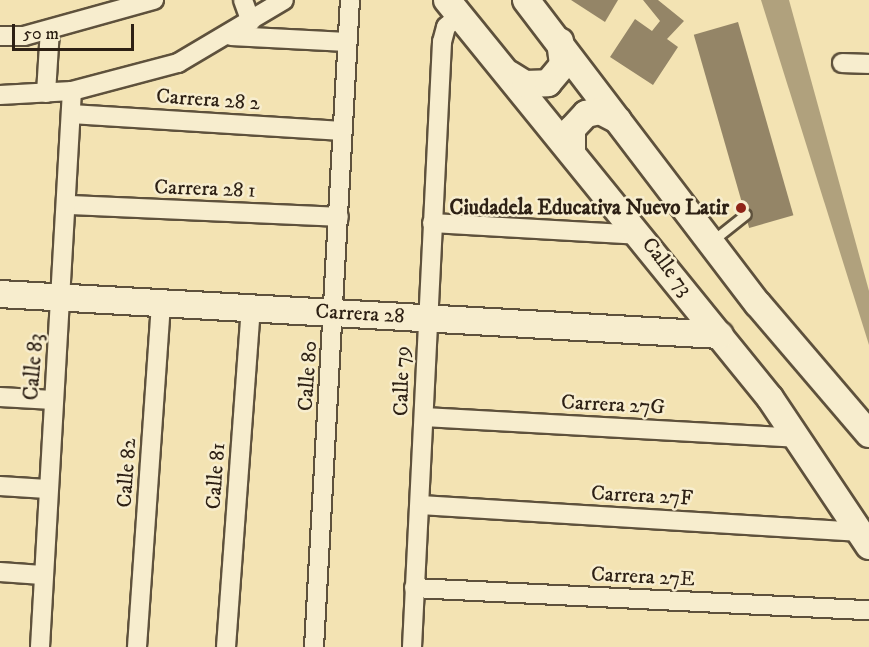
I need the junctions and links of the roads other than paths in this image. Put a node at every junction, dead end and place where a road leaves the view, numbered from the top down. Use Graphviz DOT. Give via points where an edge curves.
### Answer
graph roads {
  1 [pos="154,0"];
  2 [pos="243,0"];
  3 [pos="284,0"];
  4 [pos="350,0"];
  5 [pos="526,0"];
  6 [pos="453,7"];
  7 [pos="251,22"];
  8 [pos="50,30"];
  9 [pos="0,36"];
  10 [pos="231,36"];
  11 [pos="560,41"];
  12 [pos="347,42"];
  13 [pos="842,63"];
  14 [pos="869,64"];
  15 [pos="504,70"];
  16 [pos="72,91"];
  17 [pos="46,93"];
  18 [pos="0,95"];
  19 [pos="71,114"];
  20 [pos="618,120"];
  21 [pos="342,131"];
  22 [pos="572,150"];
  23 [pos="68,205"];
  24 [pos="746,214"];
  25 [pos="339,217"];
  26 [pos="432,223"];
  27 [pos="642,236"];
  28 [pos="712,241"];
  29 [pos="0,294"];
  30 [pos="62,299"];
  31 [pos="161,302"];
  32 [pos="251,307"];
  33 [pos="334,312"];
  34 [pos="426,317"];
  35 [pos="720,335"];
  36 [pos="0,397"];
  37 [pos="53,400"];
  38 [pos="424,417"];
  39 [pos="869,434"];
  40 [pos="800,438"];
  41 [pos="0,486"];
  42 [pos="47,489"];
  43 [pos="421,505"];
  44 [pos="865,539"];
  45 [pos="0,572"];
  46 [pos="42,575"];
  47 [pos="414,588"];
  48 [pos="869,610"];
  49 [pos="40,647"];
  50 [pos="137,647"];
  51 [pos="226,647"];
  52 [pos="314,647"];
  53 [pos="411,647"];
  1 -- 8 [label="street"];
  2 -- 7 [label="street"];
  3 -- 7 [label="street"];
  4 -- 12 [label="street, Calle 80"];
  5 -- 11 [label="main road"];
  6 -- 15 [label="main road, Calle 73"];
  6 -- 26 [label="street, Calle 79" via="443,37"];
  7 -- 10 [label="street"];
  8 -- 9 [label="street"];
  8 -- 17 [label="street"];
  10 -- 12 [label="street"];
  10 -- 16 [label="street" via="178,63"];
  11 -- 15 [label="main road" via="563,65 548,83 525,84"];
  11 -- 20 [label="main road"];
  12 -- 21 [label="street, Calle 80"];
  13 -- 14 [label="street"];
  15 -- 22 [label="main road, Calle 73"];
  16 -- 17 [label="street"];
  16 -- 19 [label="street, Calle 83"];
  17 -- 18 [label="street"];
  19 -- 21 [label="street, Carrera 28 2"];
  19 -- 23 [label="street, Calle 83"];
  20 -- 22 [label="main road" via="600,111 586,114 572,129"];
  20 -- 28 [label="main road"];
  21 -- 25 [label="street, Calle 80"];
  22 -- 27 [label="main road, Calle 73"];
  23 -- 25 [label="street, Carrera 28 1"];
  23 -- 30 [label="street, Calle 83"];
  24 -- 28 [label="lane"];
  25 -- 33 [label="street, Calle 80"];
  26 -- 27 [label="street"];
  26 -- 34 [label="street, Calle 79"];
  27 -- 35 [label="main road, Calle 73"];
  28 -- 39 [label="main road"];
  29 -- 30 [label="main road, Carrera 28"];
  30 -- 31 [label="main road, Carrera 28"];
  30 -- 37 [label="street, Calle 83"];
  31 -- 32 [label="main road, Carrera 28"];
  31 -- 50 [label="street, Calle 82"];
  32 -- 33 [label="main road, Carrera 28"];
  32 -- 51 [label="street, Calle 81"];
  33 -- 34 [label="main road, Carrera 28"];
  33 -- 52 [label="street, Calle 80"];
  34 -- 35 [label="main road, Carrera 28"];
  34 -- 38 [label="street, Calle 79"];
  35 -- 40 [label="main road, Calle 73"];
  36 -- 37 [label="street"];
  37 -- 42 [label="street, Calle 83"];
  38 -- 40 [label="street, Carrera 27G"];
  38 -- 43 [label="street, Calle 79"];
  40 -- 44 [label="main road, Calle 73"];
  41 -- 42 [label="street"];
  42 -- 46 [label="street, Calle 83"];
  43 -- 44 [label="street, Carrera 27F"];
  43 -- 47 [label="street, Calle 79"];
  45 -- 46 [label="street"];
  46 -- 49 [label="street, Calle 83"];
  47 -- 48 [label="street, Carrera 27E"];
  47 -- 53 [label="street, Calle 79"];
}
